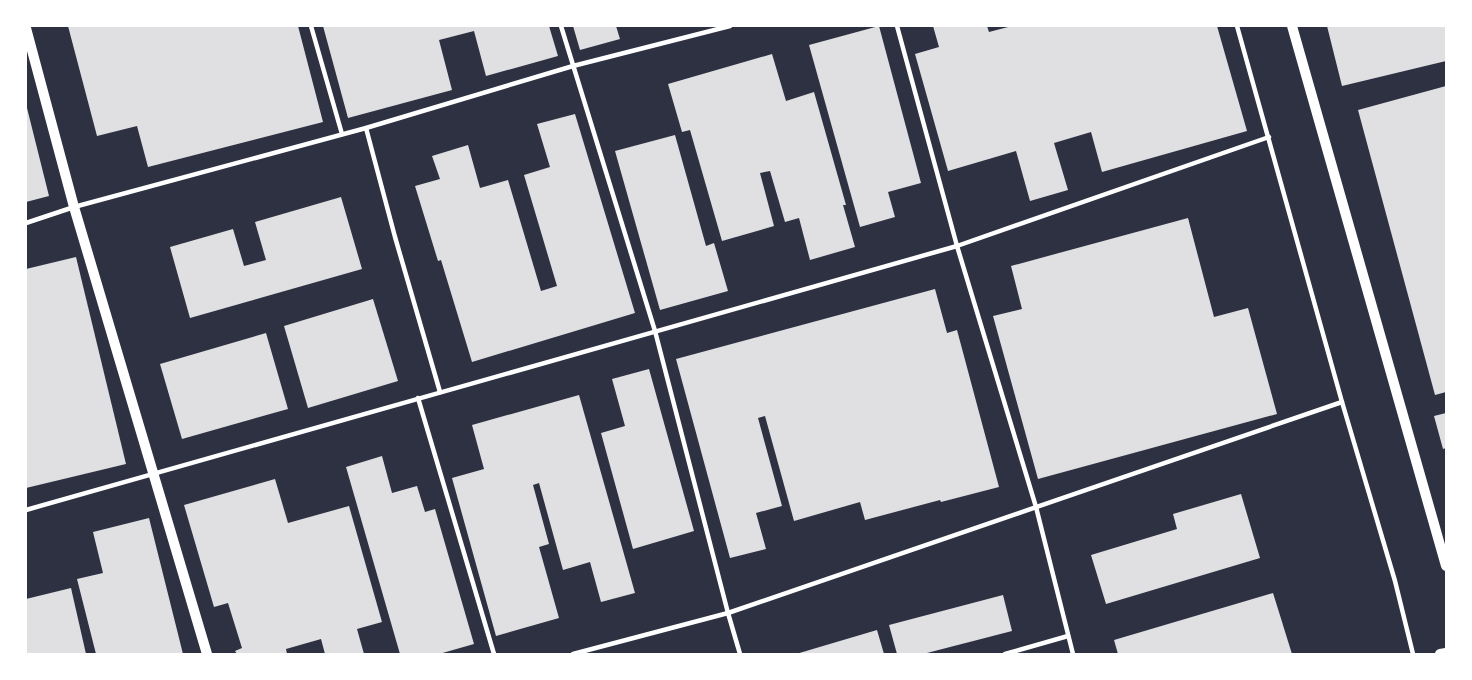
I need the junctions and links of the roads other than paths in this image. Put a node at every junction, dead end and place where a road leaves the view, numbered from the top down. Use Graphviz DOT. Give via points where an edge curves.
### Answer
graph roads {
  1 [pos="310,26"];
  2 [pos="561,26"];
  3 [pos="730,26"];
  4 [pos="897,26"];
  5 [pos="1237,26"];
  6 [pos="1292,26"];
  7 [pos="26,28"];
  8 [pos="573,66"];
  9 [pos="366,128"];
  10 [pos="342,134"];
  11 [pos="1269,137"];
  12 [pos="74,207"];
  13 [pos="26,223"];
  14 [pos="957,246"];
  15 [pos="655,331"];
  16 [pos="440,392"];
  17 [pos="418,398"];
  18 [pos="1342,402"];
  19 [pos="152,473"];
  20 [pos="1036,507"];
  21 [pos="26,510"];
  22 [pos="1446,566"];
  23 [pos="728,613"];
  24 [pos="1068,636"];
  25 [pos="1446,653"];
  26 [pos="207,654"];
  27 [pos="494,654"];
  28 [pos="573,654"];
  29 [pos="740,654"];
  30 [pos="1005,654"];
  31 [pos="1073,654"];
  32 [pos="1413,654"];
  33 [pos="1440,654"];
  1 -- 10 [label="lane"];
  2 -- 8 [label="lane"];
  3 -- 8 [label="lane"];
  4 -- 14 [label="lane"];
  5 -- 11 [label="lane"];
  6 -- 22 [label="street"];
  7 -- 12 [label="street"];
  8 -- 9 [label="lane"];
  8 -- 15 [label="lane"];
  9 -- 10 [label="lane"];
  9 -- 16 [label="lane"];
  10 -- 12 [label="lane"];
  11 -- 14 [label="lane"];
  11 -- 18 [label="lane"];
  12 -- 13 [label="lane"];
  12 -- 19 [label="street"];
  14 -- 15 [label="lane"];
  14 -- 20 [label="lane"];
  15 -- 16 [label="lane"];
  15 -- 23 [label="lane"];
  16 -- 17 [label="lane"];
  17 -- 19 [label="lane"];
  17 -- 27 [label="lane"];
  18 -- 20 [label="lane"];
  18 -- 32 [label="lane"];
  19 -- 21 [label="lane"];
  19 -- 26 [label="street"];
  20 -- 23 [label="lane"];
  20 -- 24 [label="lane"];
  23 -- 28 [label="lane"];
  23 -- 29 [label="lane"];
  24 -- 30 [label="lane"];
  24 -- 31 [label="lane"];
  25 -- 33 [label="street"];
}
